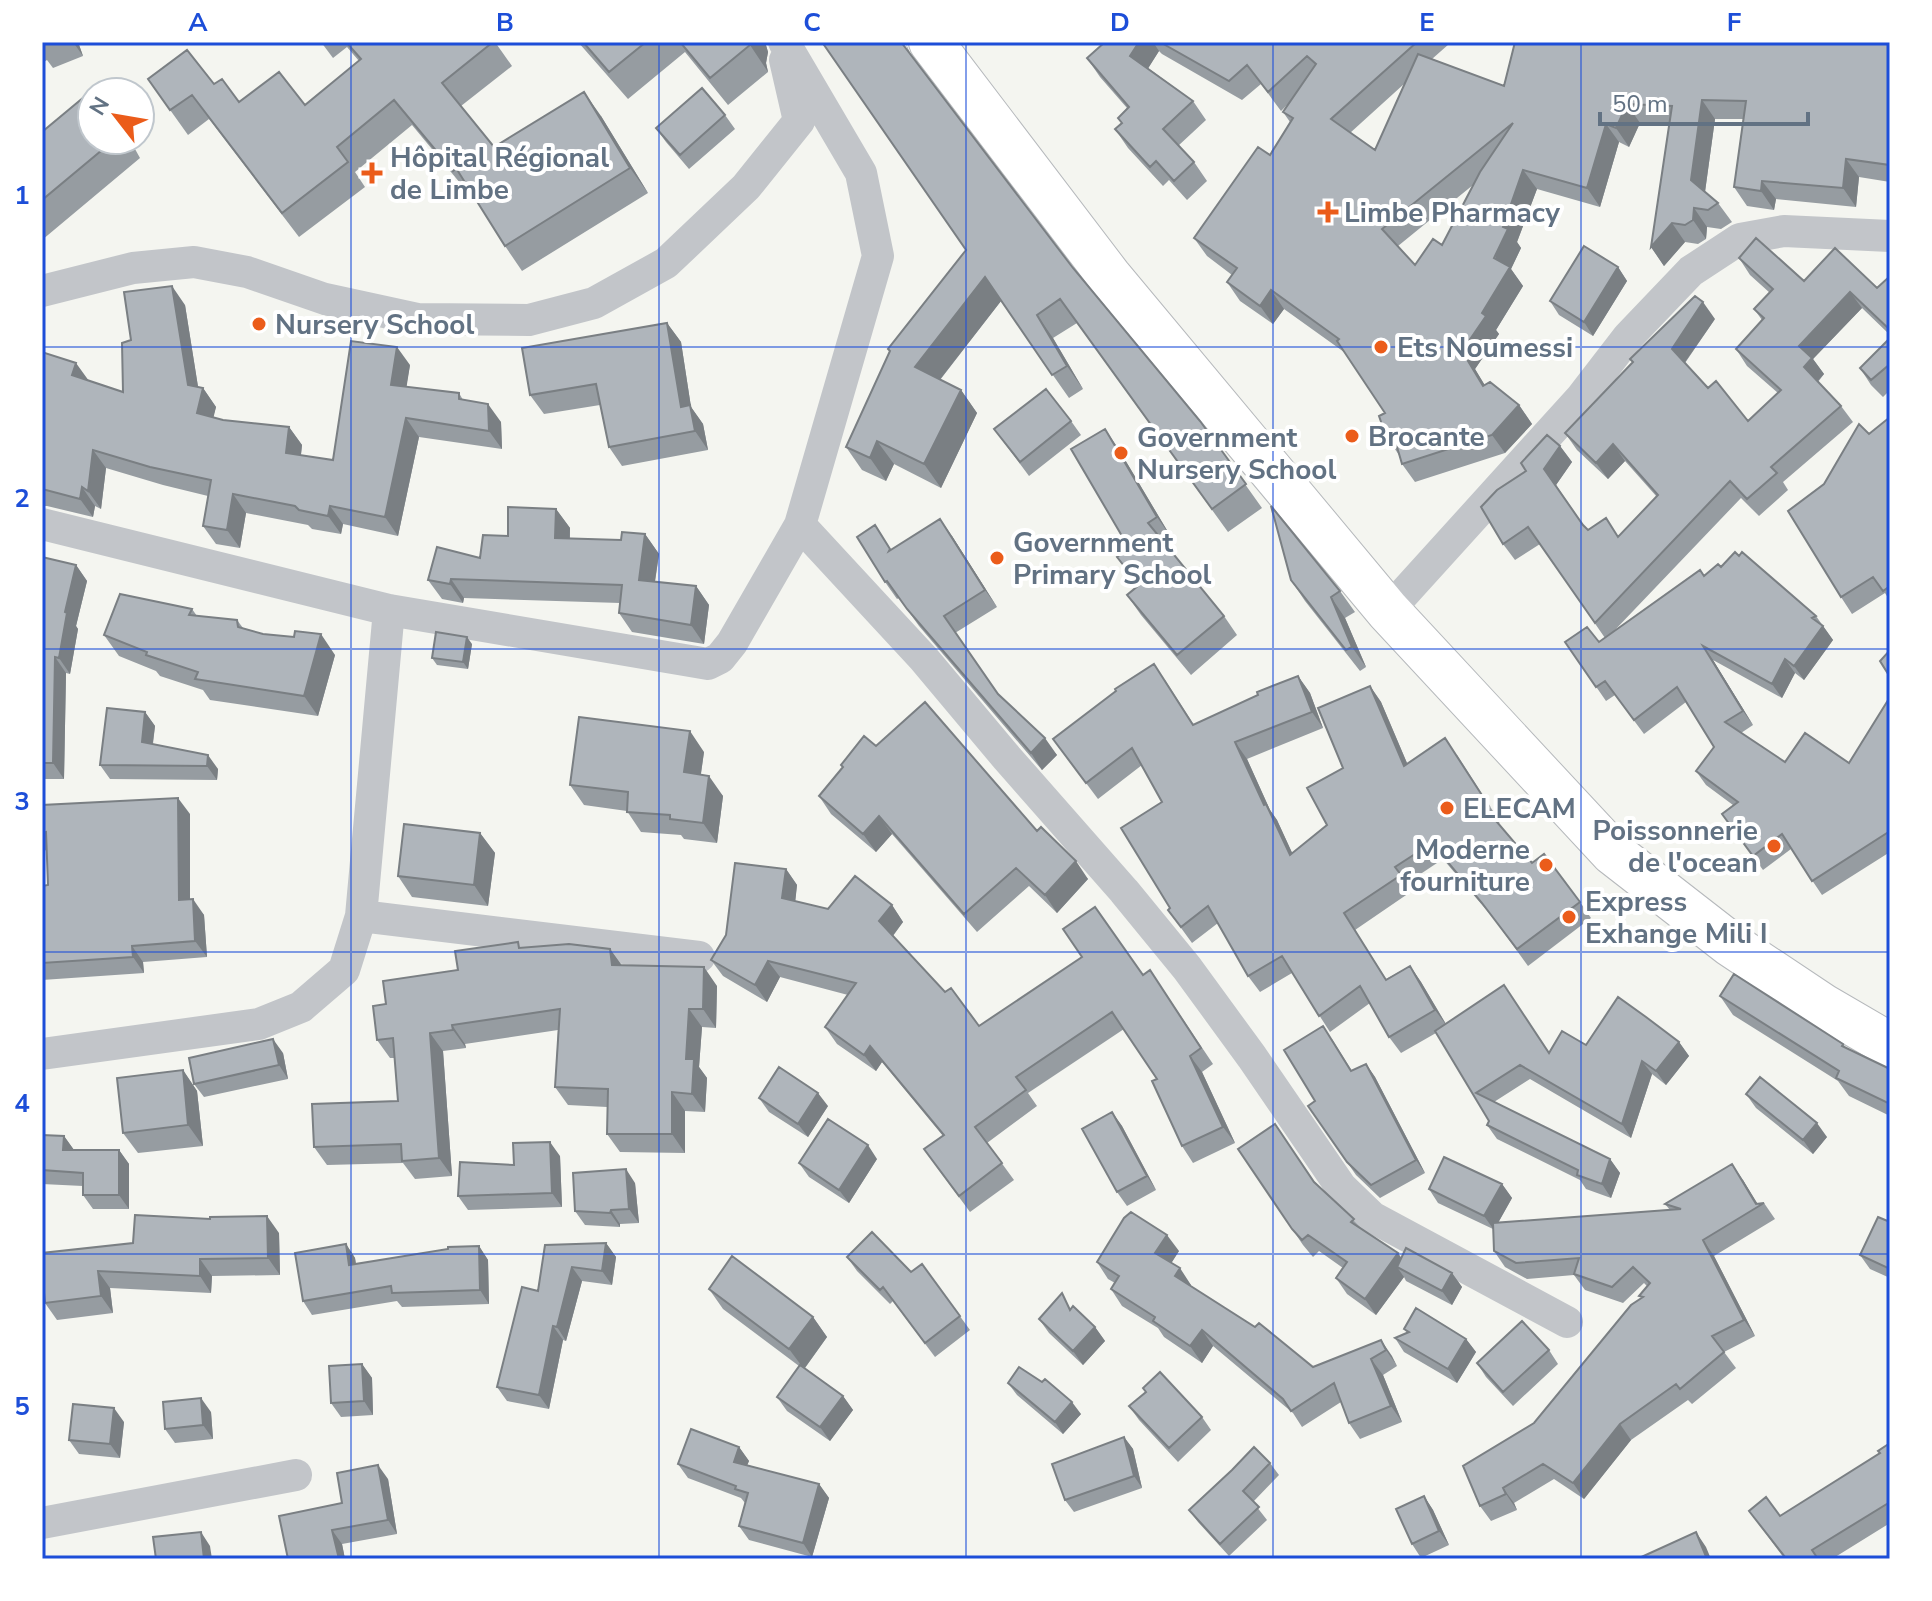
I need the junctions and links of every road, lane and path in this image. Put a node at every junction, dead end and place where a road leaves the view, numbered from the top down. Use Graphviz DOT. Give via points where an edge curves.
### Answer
graph roads {
  1 [pos="782,42"];
  2 [pos="931,42"];
  3 [pos="1890,236"];
  4 [pos="42,291"];
  5 [pos="42,524"];
  6 [pos="800,525"];
  7 [pos="389,610"];
  8 [pos="1388,611"];
  9 [pos="361,916"];
  10 [pos="699,957"];
  11 [pos="1890,1045"];
  12 [pos="42,1054"];
  13 [pos="1567,1322"];
  14 [pos="296,1475"];
  15 [pos="42,1523"];
  1 -- 4 [label="street" via="799,121 746,187 666,263 594,303 529,320 417,319 194,262 133,268"];
  1 -- 6 [label="street" via="861,173 878,256"];
  2 -- 8 [label="highway" via="1109,276"];
  3 -- 8 [label="street" via="1784,231 1740,239 1691,271"];
  5 -- 7 [label="street"];
  6 -- 7 [label="street" via="732,643 708,664"];
  6 -- 13 [label="street" via="924,659 1133,902 1252,1057 1341,1187 1372,1217"];
  7 -- 9 [label="street"];
  8 -- 11 [label="highway" via="1613,853 1730,944"];
  9 -- 10 [label="street"];
  9 -- 12 [label="street" via="344,970 301,1007 259,1024"];
  14 -- 15 [label="street"];
}
